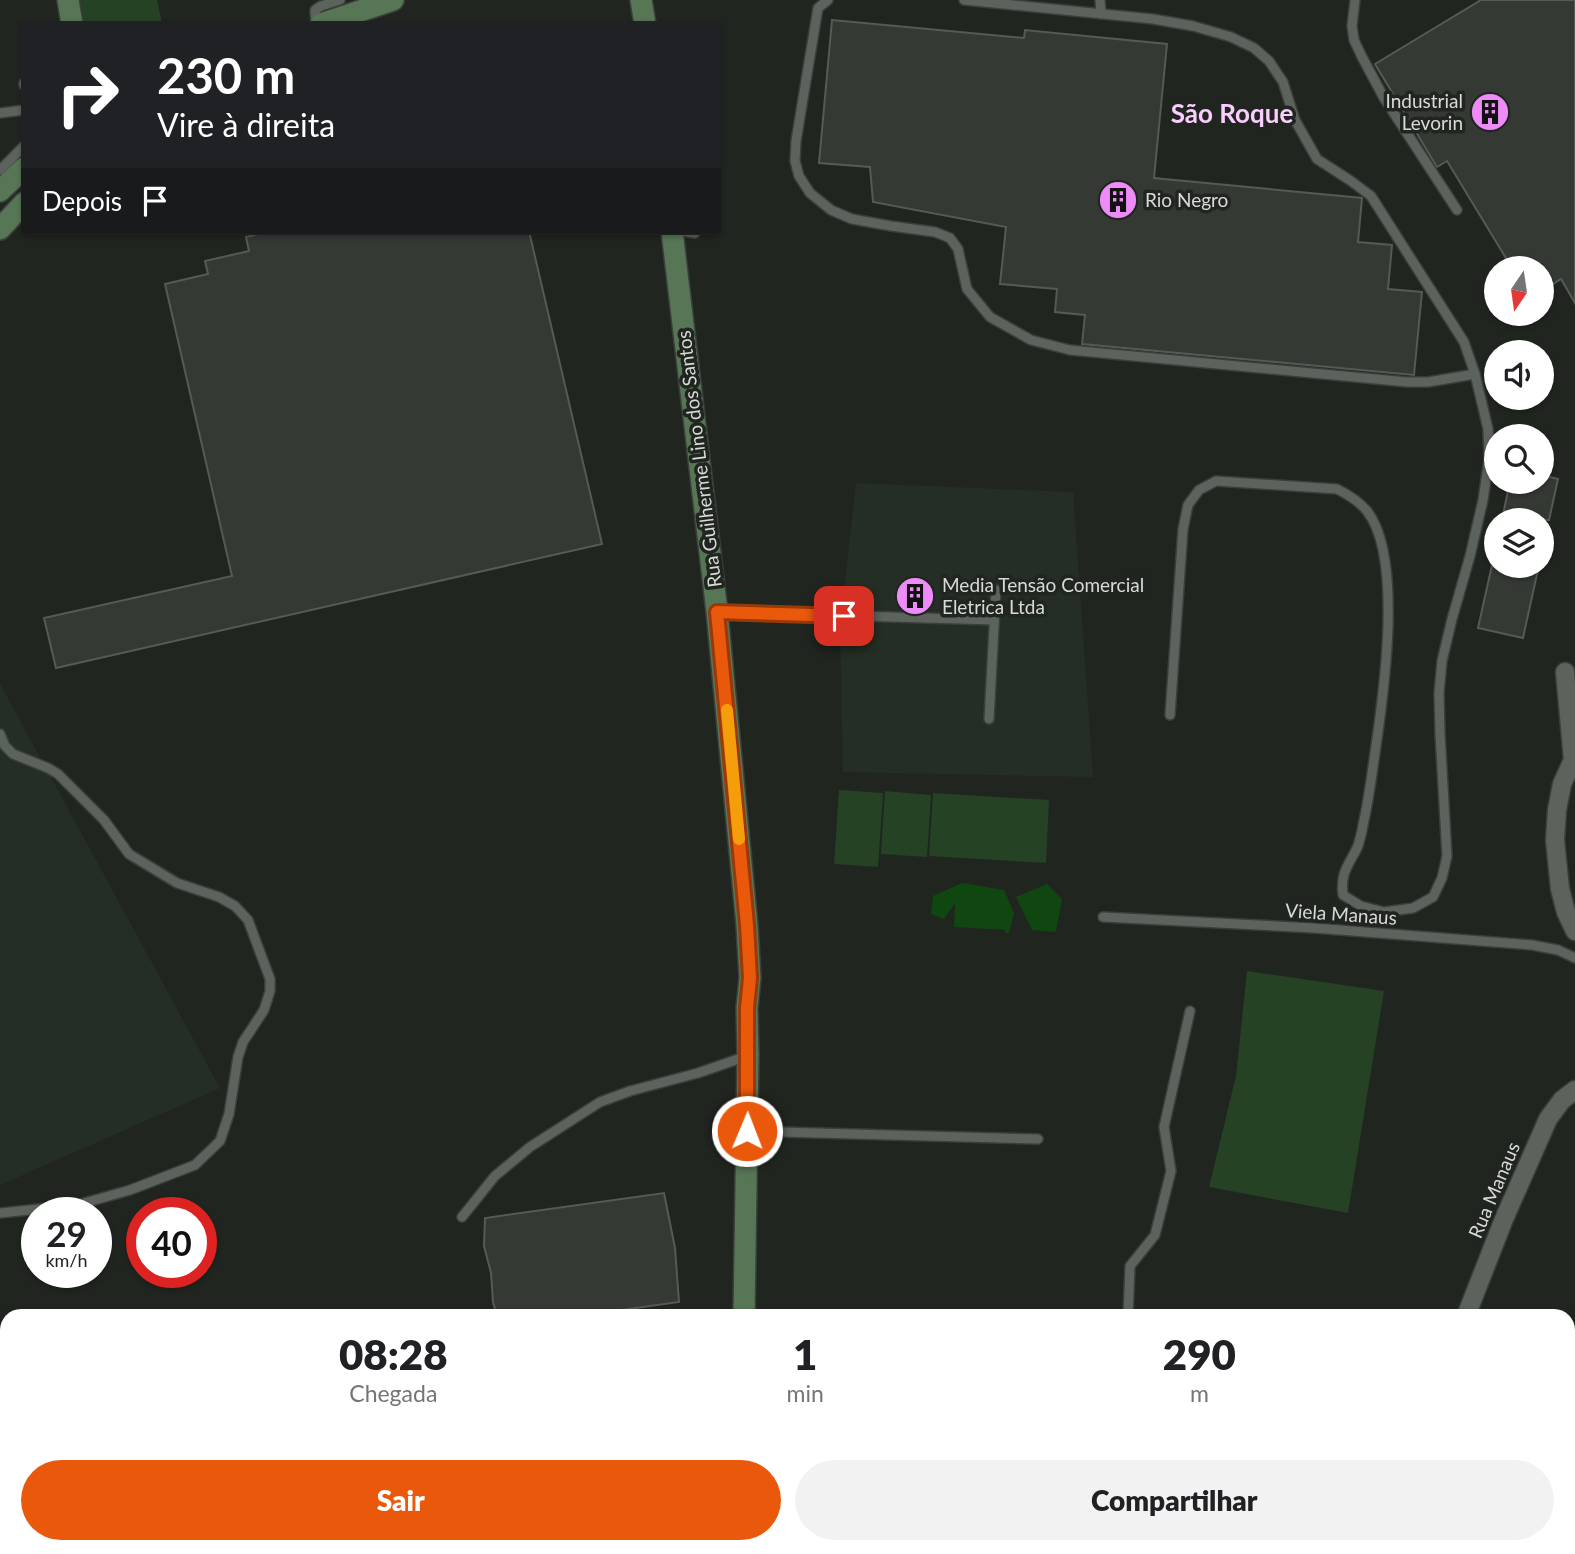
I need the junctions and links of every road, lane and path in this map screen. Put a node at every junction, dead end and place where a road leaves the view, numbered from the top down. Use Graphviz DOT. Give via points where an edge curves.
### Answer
graph roads {
  1 [pos="68,0"];
  2 [pos="340,0"];
  3 [pos="393,0"];
  4 [pos="641,0"];
  5 [pos="828,0"];
  6 [pos="964,0"];
  7 [pos="1073,0"];
  8 [pos="1100,0"];
  9 [pos="1355,0"];
  10 [pos="1074,11"];
  11 [pos="1101,14"];
  12 [pos="72,21"];
  13 [pos="318,21"];
  14 [pos="328,21"];
  15 [pos="644,21"];
  16 [pos="0,109"];
  17 [pos="21,110"];
  18 [pos="21,149"];
  19 [pos="0,170"];
  20 [pos="21,171"];
  21 [pos="0,191"];
  22 [pos="1457,210"];
  23 [pos="672,235"];
  24 [pos="1475,374"];
  25 [pos="996,590"];
  26 [pos="717,612"];
  27 [pos="994,620"];
  28 [pos="1565,672"];
  29 [pos="1170,715"];
  30 [pos="989,719"];
  31 [pos="0,734"];
  32 [pos="1574,759"];
  33 [pos="1103,917"];
  34 [pos="1575,931"];
  35 [pos="1575,958"];
  36 [pos="1190,1011"];
  37 [pos="748,1055"];
  38 [pos="1575,1090"];
  39 [pos="747,1131"];
  40 [pos="1038,1139"];
  41 [pos="0,1213"];
  42 [pos="461,1217"];
  43 [pos="744,1309"];
  44 [pos="1128,1309"];
  45 [pos="1469,1309"];
  1 -- 12 [label="street"];
  2 -- 13 [label="lane" via="315,10"];
  3 -- 14 [label="street"];
  4 -- 15 [label="street"];
  5 -- 24 [label="lane" via="818,8 796,141 799,176 810,193 852,219 950,238 958,249 967,289 990,317 1031,340 1070,350 1407,382"];
  6 -- 10 [label="lane"];
  7 -- 10 [label="lane"];
  8 -- 11 [label="lane"];
  9 -- 22 [label="lane" via="1353,40 1391,109"];
  10 -- 11 [label="lane"];
  11 -- 24 [label="lane" via="1206,29 1254,48 1269,61 1317,159 1371,196 1464,342"];
  16 -- 17 [label="lane"];
  18 -- 19 [label="lane"];
  20 -- 21 [label="street"];
  23 -- 26 [label="street, Rua Guilherme Lino dos Santos"];
  24 -- 29 [label="lane" via="1488,429 1489,458 1473,545 1443,661 1439,720 1447,856 1433,897 1413,908 1384,912 1343,895 1343,875 1359,844 1369,796 1388,640 1386,573 1379,536 1368,512 1352,496 1337,489 1216,481 1199,490 1188,505 1183,529"];
  25 -- 27 [label="lane"];
  26 -- 27 [label="lane"];
  26 -- 37 [label="street, Rua Guilherme Lino dos Santos" via="747,925"];
  27 -- 30 [label="lane"];
  28 -- 32 [label="street"];
  31 -- 41 [label="lane" via="13,754 58,774 104,820 129,854 177,883 235,906 248,920 270,979 264,1010 237,1057 220,1141 195,1165 77,1205"];
  32 -- 34 [label="street" via="1562,785 1555,840 1560,889"];
  33 -- 35 [label="lane, Viela Manaus" via="1532,945"];
  36 -- 44 [label="lane" via="1164,1127 1171,1171 1155,1235 1130,1266"];
  37 -- 39 [label="street, Rua Guilherme Lino dos Santos"];
  37 -- 42 [label="lane" via="600,1102 530,1147 495,1176"];
  38 -- 45 [label="street, Rua Manaus" via="1548,1119"];
  39 -- 40 [label="lane"];
  39 -- 43 [label="street, Rua Guilherme Lino dos Santos"];
}
